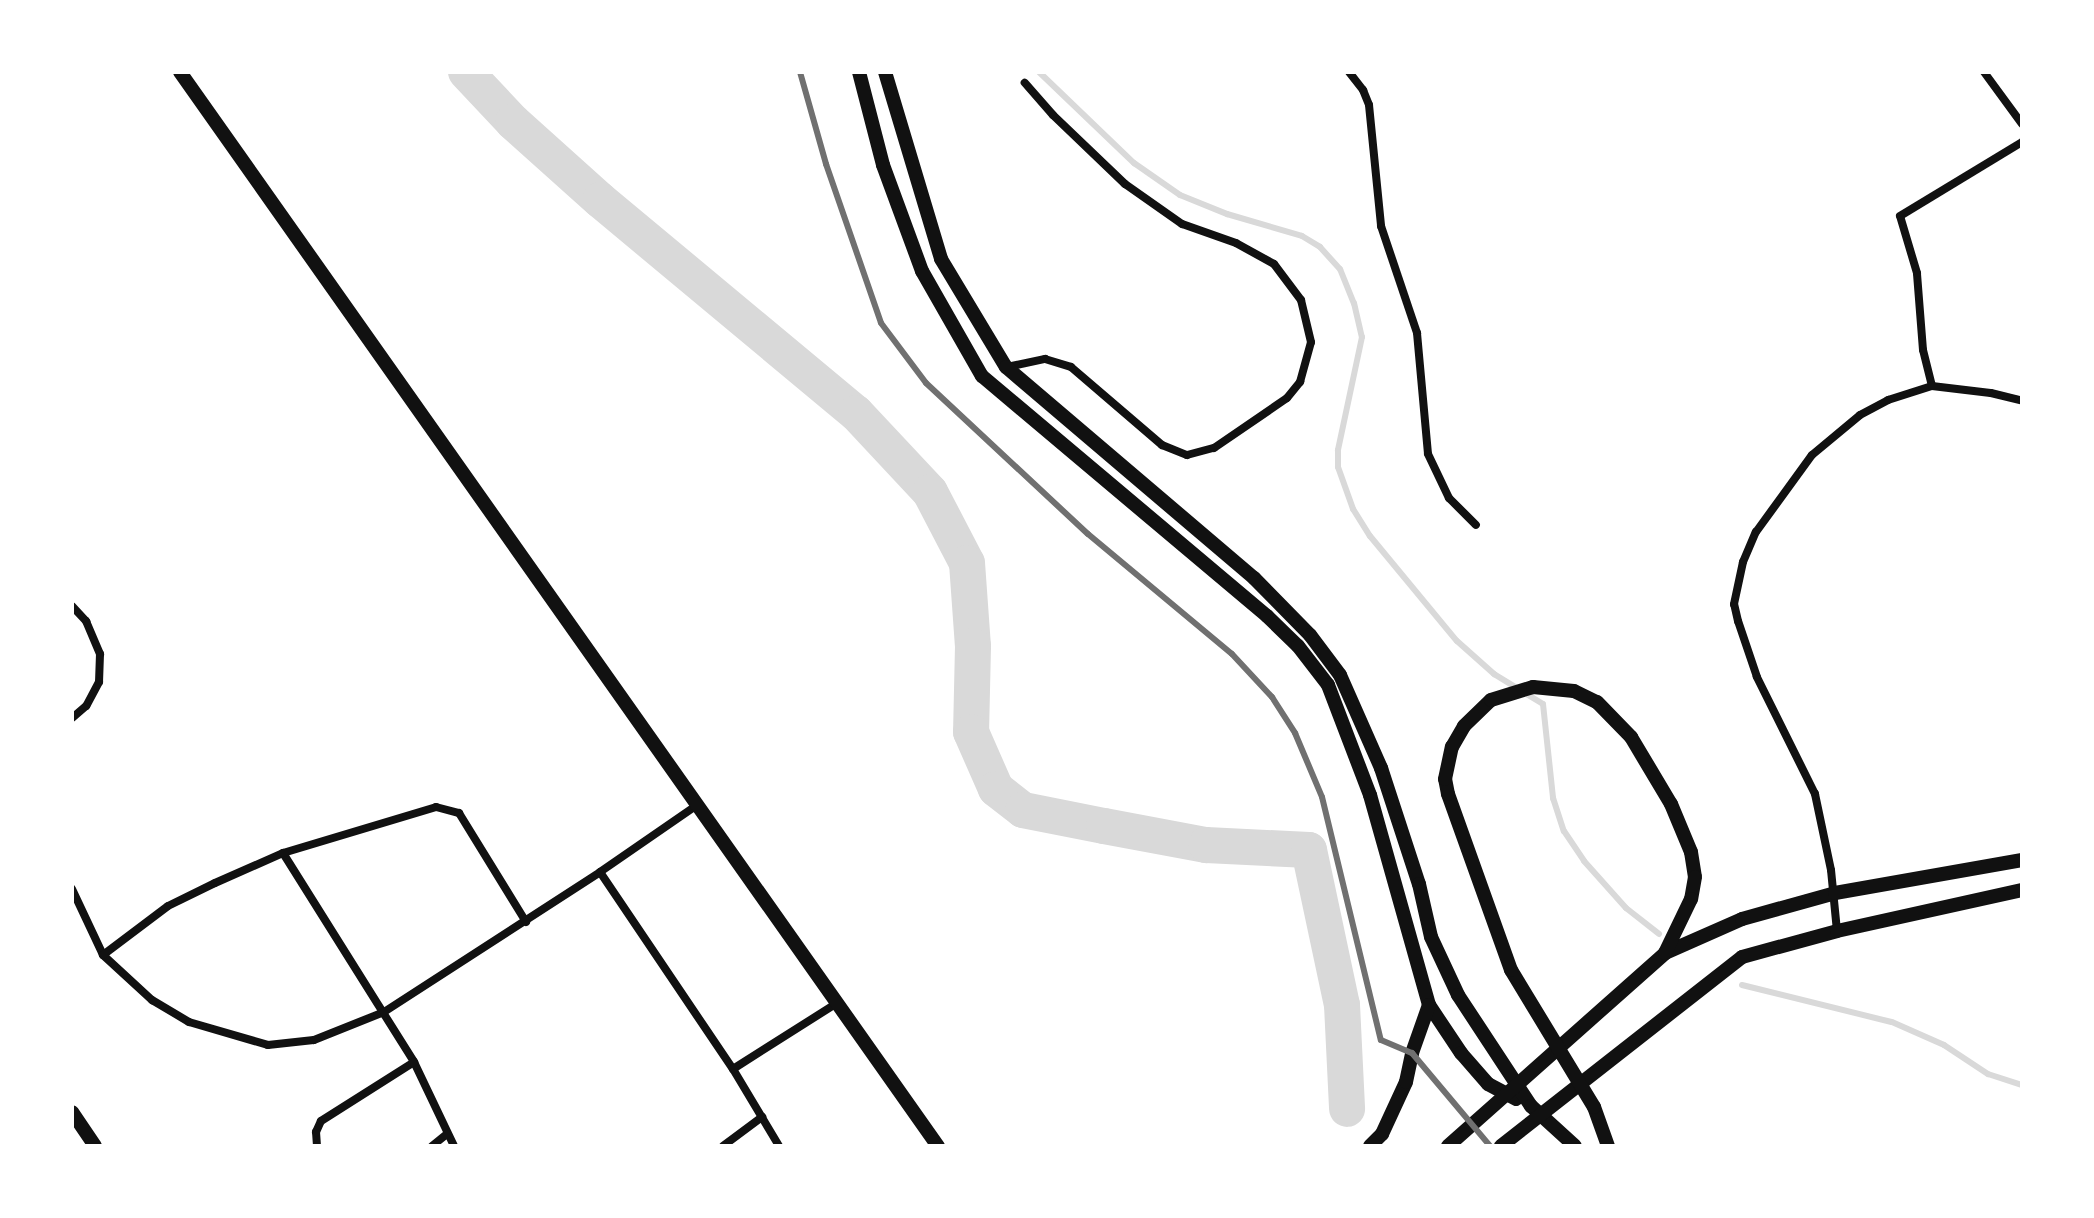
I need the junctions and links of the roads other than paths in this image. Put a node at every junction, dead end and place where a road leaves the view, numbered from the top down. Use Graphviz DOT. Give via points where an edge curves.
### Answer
graph roads {
  1 [pos="180,72"];
  2 [pos="859,72"];
  3 [pos="885,72"];
  4 [pos="1349,72"];
  5 [pos="1984,72"];
  6 [pos="1025,83"];
  7 [pos="2022,124"];
  8 [pos="2022,142"];
  9 [pos="1006,367"];
  10 [pos="1932,386"];
  11 [pos="2022,401"];
  12 [pos="1476,525"];
  13 [pos="72,606"];
  14 [pos="72,718"];
  15 [pos="697,805"];
  16 [pos="283,853"];
  17 [pos="2022,860"];
  18 [pos="600,872"];
  19 [pos="72,889"];
  20 [pos="2022,890"];
  21 [pos="1835,893"];
  22 [pos="526,922"];
  23 [pos="1837,931"];
  24 [pos="1665,953"];
  25 [pos="103,955"];
  26 [pos="837,1003"];
  27 [pos="1429,1005"];
  28 [pos="384,1012"];
  29 [pos="414,1062"];
  30 [pos="733,1069"];
  31 [pos="1531,1106"];
  32 [pos="72,1112"];
  33 [pos="762,1117"];
  34 [pos="447,1134"];
  35 [pos="95,1146"];
  36 [pos="317,1146"];
  37 [pos="432,1146"];
  38 [pos="454,1146"];
  39 [pos="723,1146"];
  40 [pos="779,1146"];
  41 [pos="938,1146"];
  42 [pos="1370,1146"];
  43 [pos="1448,1146"];
  44 [pos="1501,1146"];
  45 [pos="1575,1146"];
  46 [pos="1608,1146"];
  1 -- 15 [label="street"];
  2 -- 27 [label="street" via="883,165 922,271 982,376 1267,616 1328,685 1370,795"];
  3 -- 9 [label="street" via="941,259"];
  4 -- 12 [label="street" via="1369,105 1381,226 1417,333 1428,454 1449,498"];
  5 -- 7 [label="street"];
  6 -- 9 [label="street" via="1125,184 1182,224 1236,243 1274,264 1301,300 1311,342 1308,362 1287,398 1214,448 1187,455 1162,445 1071,367 1045,359"];
  8 -- 10 [label="street" via="1900,216 1917,273 1923,350"];
  9 -- 31 [label="street" via="1254,578 1310,635 1340,675 1381,768 1431,937 1458,995"];
  10 -- 11 [label="street"];
  10 -- 21 [label="street" via="1860,415 1812,455 1756,532 1737,583 1734,604 1757,677 1815,794"];
  13 -- 14 [label="street" via="86,621 100,654 99,682"];
  15 -- 18 [label="street"];
  15 -- 26 [label="street"];
  16 -- 22 [label="street" via="414,812 436,807 459,813"];
  16 -- 25 [label="street" via="168,906"];
  16 -- 28 [label="street"];
  17 -- 21 [label="street"];
  18 -- 22 [label="street"];
  18 -- 30 [label="street"];
  19 -- 25 [label="street"];
  20 -- 23 [label="street"];
  21 -- 23 [label="street"];
  21 -- 24 [label="street" via="1742,919"];
  22 -- 28 [label="street"];
  23 -- 44 [label="street" via="1742,957"];
  24 -- 43 [label="street"];
  24 -- 46 [label="street" via="1691,899 1695,877 1683,829 1631,737 1597,702 1556,687 1509,692 1477,712 1452,747 1445,779 1448,794 1511,970 1594,1107"];
  25 -- 28 [label="street" via="152,1000 189,1022 268,1045 314,1040"];
  26 -- 30 [label="street"];
  26 -- 41 [label="street"];
  27 -- 31 [label="street" via="1488,1084"];
  27 -- 42 [label="street" via="1406,1082 1382,1134"];
  28 -- 29 [label="street"];
  29 -- 34 [label="street"];
  29 -- 36 [label="street" via="321,1121"];
  30 -- 33 [label="street"];
  31 -- 45 [label="street"];
  32 -- 35 [label="street"];
  33 -- 39 [label="street"];
  33 -- 40 [label="street"];
  34 -- 37 [label="street"];
  34 -- 38 [label="street"];
}
